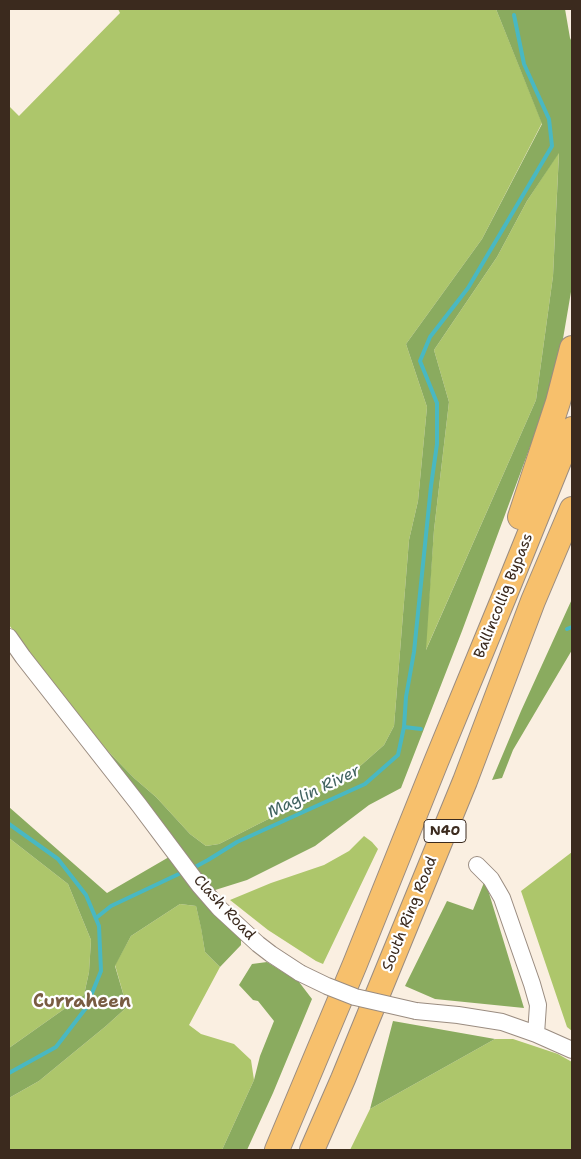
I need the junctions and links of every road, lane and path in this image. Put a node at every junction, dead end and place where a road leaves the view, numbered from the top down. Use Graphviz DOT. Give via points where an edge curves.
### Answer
graph roads {
  1 [pos="572,348"];
  2 [pos="572,429"];
  3 [pos="572,510"];
  4 [pos="572,553"];
  5 [pos="9,637"];
  6 [pos="436,762"];
  7 [pos="465,781"];
  8 [pos="477,865"];
  9 [pos="536,1034"];
  10 [pos="572,1050"];
  11 [pos="277,1150"];
  12 [pos="312,1150"];
  1 -- 6 [label="highway" via="533,480 454,701"];
  2 -- 6 [label="highway, Ballincollig Bypass / N40"];
  3 -- 7 [label="highway, South Ring Road / N40" via="533,601"];
  4 -- 7 [label="highway"];
  5 -- 9 [label="street, Clash Road, bridge" via="199,885 238,927 271,954 300,973 355,997 416,1011 502,1022"];
  6 -- 11 [label="highway, N40"];
  7 -- 12 [label="highway, South Ring Road / N40"];
  8 -- 9 [label="street" via="491,879 502,898 538,1004"];
  9 -- 10 [label="street, Clash Road"];
}
